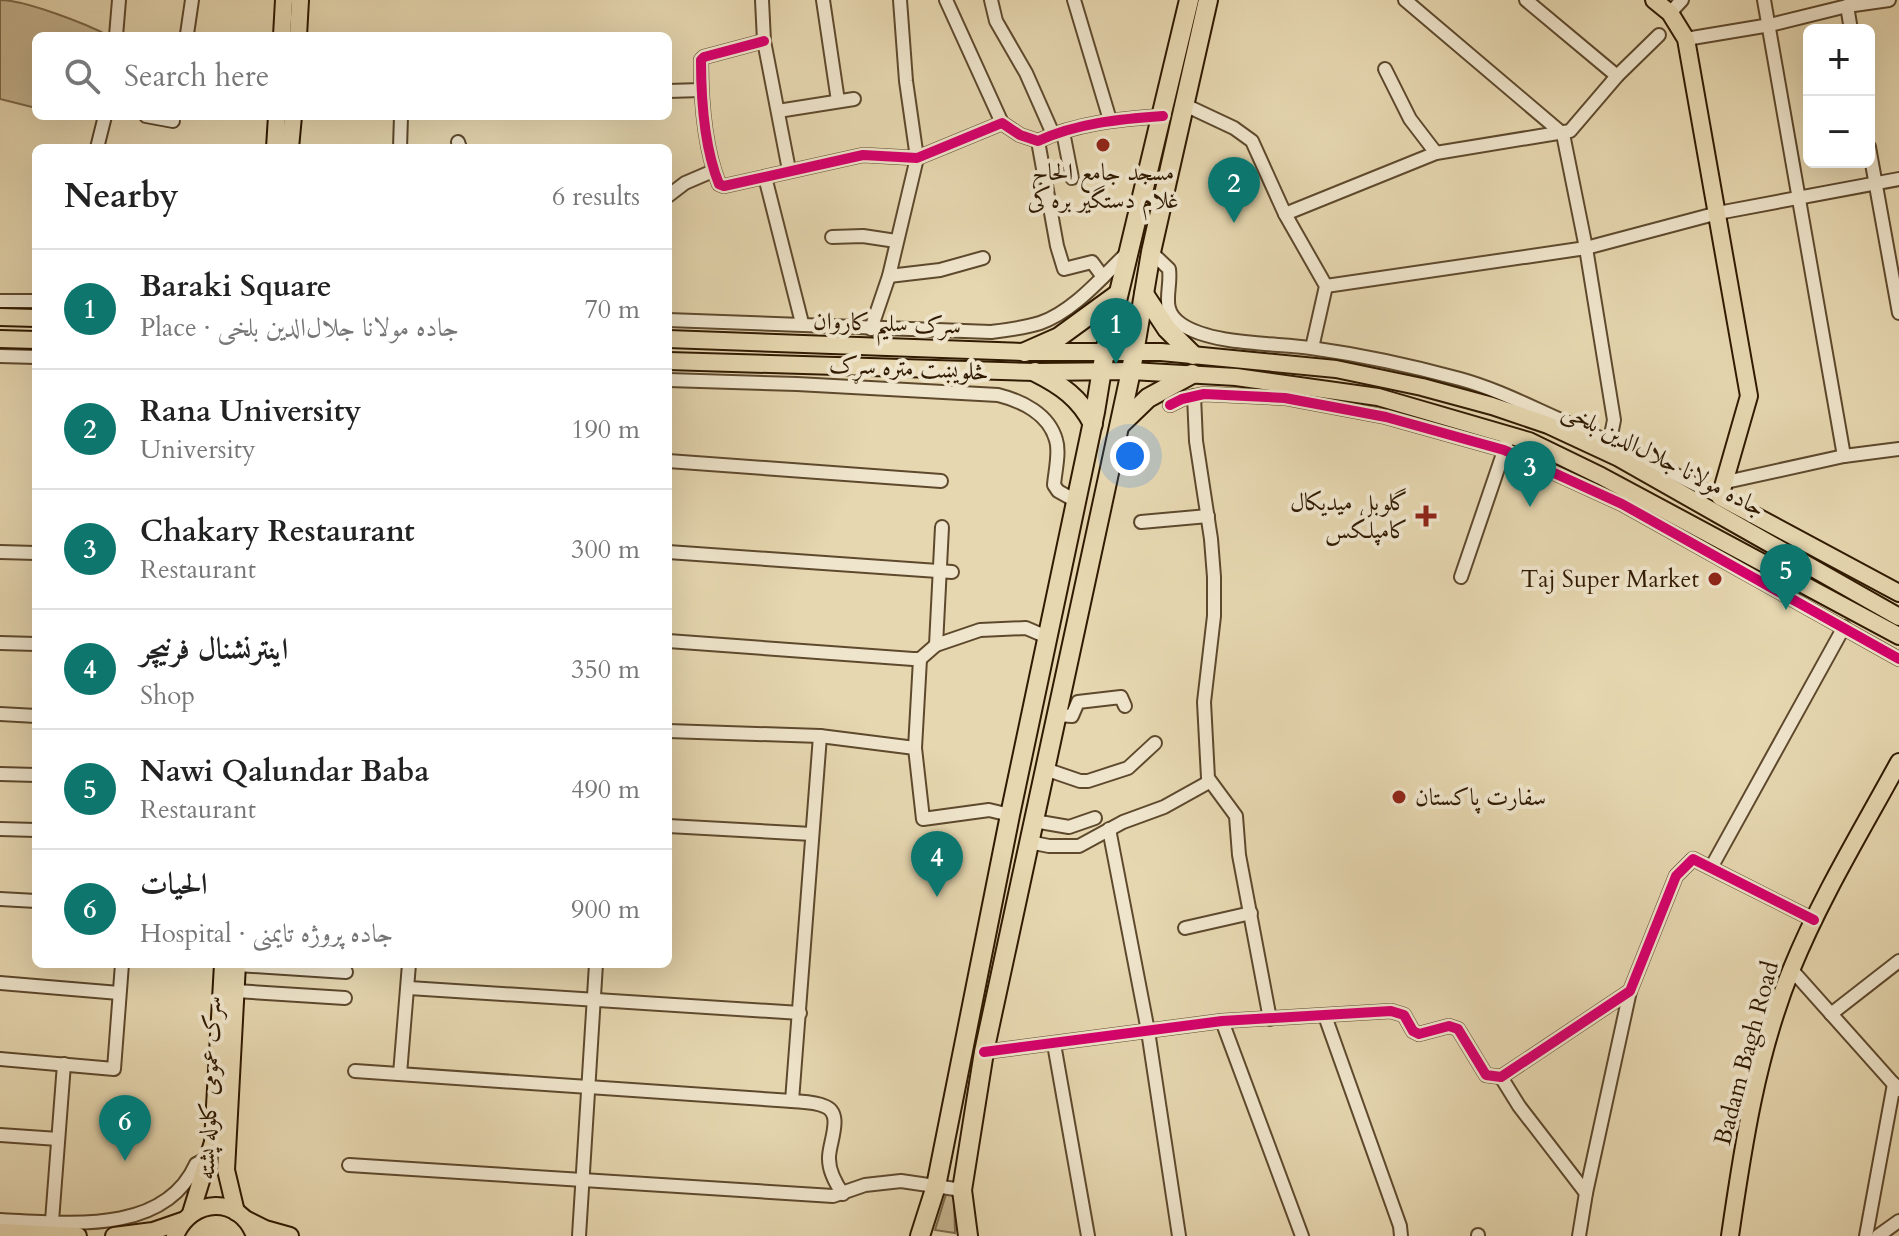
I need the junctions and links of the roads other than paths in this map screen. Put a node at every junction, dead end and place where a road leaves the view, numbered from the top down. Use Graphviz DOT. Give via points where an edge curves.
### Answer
graph roads {
  1 [pos="119,0"];
  2 [pos="192,0"];
  3 [pos="284,0"];
  4 [pos="300,0"];
  5 [pos="762,0"];
  6 [pos="823,0"];
  7 [pos="900,0"];
  8 [pos="946,0"];
  9 [pos="991,0"];
  10 [pos="1074,0"];
  11 [pos="1176,0"];
  12 [pos="1189,0"];
  13 [pos="1208,0"];
  14 [pos="1405,0"];
  15 [pos="1526,0"];
  16 [pos="1654,0"];
  17 [pos="1682,0"];
  18 [pos="1764,0"];
  19 [pos="1889,0"];
  20 [pos="1847,6"];
  21 [pos="1670,13"];
  22 [pos="1850,24"];
  23 [pos="1770,25"];
  24 [pos="1183,26"];
  25 [pos="116,32"];
  26 [pos="187,32"];
  27 [pos="282,32"];
  28 [pos="298,32"];
  29 [pos="1659,35"];
  30 [pos="1686,39"];
  31 [pos="764,41"];
  32 [pos="1385,69"];
  33 [pos="1617,76"];
  34 [pos="701,90"];
  35 [pos="672,91"];
  36 [pos="854,99"];
  37 [pos="838,101"];
  38 [pos="1185,105"];
  39 [pos="778,111"];
  40 [pos="1163,116"];
  41 [pos="104,120"];
  42 [pos="168,120"];
  43 [pos="277,120"];
  44 [pos="293,120"];
  45 [pos="401,120"];
  46 [pos="1110,120"];
  47 [pos="173,121"];
  48 [pos="1002,123"];
  49 [pos="1058,133"];
  50 [pos="1563,134"];
  51 [pos="1038,141"];
  52 [pos="98,144"];
  53 [pos="275,144"];
  54 [pos="290,144"];
  55 [pos="400,144"];
  56 [pos="1436,153"];
  57 [pos="917,158"];
  58 [pos="1872,168"];
  59 [pos="789,170"];
  60 [pos="713,171"];
  61 [pos="765,177"];
  62 [pos="1072,178"];
  63 [pos="1899,179"];
  64 [pos="1874,182"];
  65 [pos="672,193"];
  66 [pos="1800,197"];
  67 [pos="1718,213"];
  68 [pos="1285,214"];
  69 [pos="832,237"];
  70 [pos="896,241"];
  71 [pos="1586,248"];
  72 [pos="1129,251"];
  73 [pos="1151,252"];
  74 [pos="983,258"];
  75 [pos="889,276"];
  76 [pos="1103,277"];
  77 [pos="1326,286"];
  78 [pos="1118,294"];
  79 [pos="1144,294"];
  80 [pos="0,301"];
  81 [pos="32,301"];
  82 [pos="1899,313"];
  83 [pos="0,317"];
  84 [pos="32,318"];
  85 [pos="672,320"];
  86 [pos="802,323"];
  87 [pos="871,329"];
  88 [pos="0,339"];
  89 [pos="672,339"];
  90 [pos="32,340"];
  91 [pos="1235,341"];
  92 [pos="1312,348"];
  93 [pos="1105,351"];
  94 [pos="1133,351"];
  95 [pos="1025,352"];
  96 [pos="1193,355"];
  97 [pos="0,356"];
  98 [pos="32,357"];
  99 [pos="1231,360"];
  100 [pos="672,361"];
  101 [pos="1131,371"];
  102 [pos="1035,372"];
  103 [pos="1102,372"];
  104 [pos="1192,374"];
  105 [pos="672,380"];
  106 [pos="1194,396"];
  107 [pos="1170,405"];
  108 [pos="1093,424"];
  109 [pos="1118,427"];
  110 [pos="1610,440"];
  111 [pos="1507,442"];
  112 [pos="1899,449"];
  113 [pos="1844,456"];
  114 [pos="672,461"];
  115 [pos="941,481"];
  116 [pos="1723,490"];
  117 [pos="1076,501"];
  118 [pos="1208,516"];
  119 [pos="1141,522"];
  120 [pos="942,527"];
  121 [pos="0,552"];
  122 [pos="672,552"];
  123 [pos="32,553"];
  124 [pos="938,571"];
  125 [pos="952,572"];
  126 [pos="1461,577"];
  127 [pos="1899,593"];
  128 [pos="1899,617"];
  129 [pos="1844,627"];
  130 [pos="1899,636"];
  131 [pos="1047,637"];
  132 [pos="672,641"];
  133 [pos="0,643"];
  134 [pos="32,644"];
  135 [pos="936,645"];
  136 [pos="920,659"];
  137 [pos="1899,659"];
  138 [pos="1125,706"];
  139 [pos="0,714"];
  140 [pos="1057,715"];
  141 [pos="32,716"];
  142 [pos="672,731"];
  143 [pos="820,736"];
  144 [pos="1155,743"];
  145 [pos="915,748"];
  146 [pos="1899,762"];
  147 [pos="1045,769"];
  148 [pos="0,774"];
  149 [pos="32,775"];
  150 [pos="1209,782"];
  151 [pos="1010,815"];
  152 [pos="1095,818"];
  153 [pos="1034,821"];
  154 [pos="672,826"];
  155 [pos="0,829"];
  156 [pos="1109,829"];
  157 [pos="32,830"];
  158 [pos="812,834"];
  159 [pos="1029,842"];
  160 [pos="1712,866"];
  161 [pos="0,899"];
  162 [pos="32,901"];
  163 [pos="1251,913"];
  164 [pos="1814,920"];
  165 [pos="1185,928"];
  166 [pos="1899,961"];
  167 [pos="122,968"];
  168 [pos="223,968"];
  169 [pos="237,968"];
  170 [pos="292,968"];
  171 [pos="409,968"];
  172 [pos="596,968"];
  173 [pos="1791,969"];
  174 [pos="346,972"];
  175 [pos="0,983"];
  176 [pos="409,988"];
  177 [pos="236,991"];
  178 [pos="1630,991"];
  179 [pos="119,993"];
  180 [pos="345,998"];
  181 [pos="595,999"];
  182 [pos="800,1013"];
  183 [pos="1831,1014"];
  184 [pos="1325,1016"];
  185 [pos="1270,1019"];
  186 [pos="1222,1021"];
  187 [pos="1148,1031"];
  188 [pos="1054,1044"];
  189 [pos="984,1052"];
  190 [pos="0,1059"];
  191 [pos="64,1064"];
  192 [pos="355,1071"];
  193 [pos="400,1074"];
  194 [pos="1501,1077"];
  195 [pos="589,1087"];
  196 [pos="1896,1087"];
  197 [pos="792,1101"];
  198 [pos="0,1135"];
  199 [pos="58,1139"];
  200 [pos="208,1158"];
  201 [pos="349,1165"];
  202 [pos="583,1178"];
  203 [pos="936,1186"];
  204 [pos="962,1190"];
  205 [pos="1586,1193"];
  206 [pos="843,1194"];
  207 [pos="241,1216"];
  208 [pos="0,1220"];
  209 [pos="1899,1222"];
  210 [pos="183,1223"];
  211 [pos="44,1226"];
  212 [pos="0,1232"];
  213 [pos="78,1236"];
  214 [pos="114,1236"];
  215 [pos="255,1236"];
  216 [pos="290,1236"];
  217 [pos="579,1236"];
  218 [pos="920,1236"];
  219 [pos="968,1236"];
  220 [pos="1088,1236"];
  221 [pos="1179,1236"];
  222 [pos="1302,1236"];
  223 [pos="1401,1236"];
  224 [pos="1579,1236"];
  225 [pos="1730,1236"];
  226 [pos="1866,1236"];
  227 [pos="1878,1236"];
  1 -- 25 [label="street"];
  2 -- 26 [label="street"];
  3 -- 27 [label="main road"];
  4 -- 28 [label="main road"];
  5 -- 31 [label="street"];
  6 -- 37 [label="street"];
  7 -- 57 [label="street"];
  8 -- 48 [label="street"];
  9 -- 49 [label="street" via="996,21"];
  10 -- 46 [label="street"];
  11 -- 24 [label="street"];
  12 -- 24 [label="highway"];
  13 -- 38 [label="highway"];
  14 -- 50 [label="street"];
  15 -- 33 [label="street"];
  16 -- 21 [label="main road"];
  17 -- 21 [label="street"];
  18 -- 23 [label="street"];
  19 -- 20 [label="street"];
  20 -- 22 [label="street"];
  20 -- 23 [label="street"];
  21 -- 30 [label="main road"];
  23 -- 30 [label="street"];
  23 -- 66 [label="street"];
  24 -- 40 [label="highway"];
  29 -- 33 [label="street"];
  30 -- 67 [label="main road"];
  31 -- 34 [label="street" via="704,57"];
  31 -- 39 [label="street"];
  32 -- 56 [label="street" via="1410,119"];
  33 -- 50 [label="street" via="1579,123"];
  34 -- 35 [label="street"];
  34 -- 60 [label="street"];
  36 -- 37 [label="street"];
  37 -- 39 [label="street"];
  38 -- 68 [label="street" via="1252,141"];
  38 -- 73 [label="highway"];
  39 -- 59 [label="street"];
  40 -- 46 [label="street"];
  40 -- 72 [label="highway"];
  41 -- 52 [label="street"];
  42 -- 47 [label="street"];
  43 -- 53 [label="main road"];
  44 -- 54 [label="main road"];
  45 -- 55 [label="street"];
  46 -- 49 [label="street"];
  48 -- 51 [label="street"];
  48 -- 57 [label="street"];
  49 -- 51 [label="street"];
  49 -- 62 [label="street"];
  50 -- 56 [label="street"];
  50 -- 71 [label="street"];
  51 -- 76 [label="street" via="1064,269 1092,262"];
  56 -- 68 [label="street"];
  57 -- 59 [label="street" via="863,155"];
  57 -- 70 [label="street"];
  58 -- 64 [label="street"];
  59 -- 61 [label="street"];
  60 -- 61 [label="street" via="724,186"];
  60 -- 65 [label="street"];
  61 -- 86 [label="street"];
  63 -- 64 [label="street"];
  64 -- 66 [label="street"];
  64 -- 82 [label="street"];
  66 -- 67 [label="street"];
  66 -- 113 [label="street"];
  67 -- 71 [label="street"];
  67 -- 116 [label="main road" via="1749,396"];
  68 -- 77 [label="street"];
  69 -- 70 [label="street"];
  70 -- 75 [label="street"];
  71 -- 77 [label="street"];
  71 -- 110 [label="street" via="1614,420"];
  72 -- 76 [label="street, څلویښت متره سړک"];
  72 -- 78 [label="highway"];
  73 -- 79 [label="highway"];
  73 -- 91 [label="street" via="1169,269 1167,303 1174,319 1194,332"];
  74 -- 75 [label="street"];
  75 -- 87 [label="street"];
  76 -- 87 [label="street, څلویښت متره سړک" via="1067,307 1022,328"];
  77 -- 92 [label="street"];
  78 -- 93 [label="highway"];
  78 -- 95 [label="highway" via="1059,337"];
  79 -- 94 [label="highway"];
  79 -- 96 [label="highway"];
  80 -- 81 [label="street"];
  83 -- 84 [label="main road"];
  85 -- 86 [label="street, څلویښت متره سړک"];
  86 -- 87 [label="street, څلویښت متره سړک"];
  88 -- 90 [label="main road"];
  89 -- 95 [label="main road, سرک سلیم کاروان"];
  91 -- 92 [label="street"];
  91 -- 99 [label="street"];
  92 -- 110 [label="street" via="1505,393"];
  93 -- 94 [label="main road, جاده مولانا جلال‌الدین بلخی"];
  93 -- 95 [label="main road, سرک سلیم کاروان"];
  93 -- 103 [label="highway"];
  94 -- 96 [label="main road, جاده مولانا جلال‌الدین بلخی"];
  94 -- 101 [label="highway"];
  96 -- 99 [label="main road, جاده مولانا جلال‌الدین بلخی"];
  97 -- 98 [label="street"];
  99 -- 128 [label="main road, جاده مولانا جلال‌الدین بلخی" via="1336,369 1492,406 1548,425 1695,499"];
  100 -- 102 [label="main road, جاده مولانا جلال‌الدین بلخی"];
  101 -- 103 [label="main road, جاده مولانا جلال‌الدین بلخی"];
  101 -- 104 [label="main road, جاده مولانا جلال‌الدین بلخی"];
  101 -- 109 [label="highway"];
  102 -- 103 [label="main road, جاده مولانا جلال‌الدین بلخی"];
  102 -- 108 [label="highway" via="1074,396"];
  103 -- 108 [label="highway"];
  104 -- 109 [label="highway" via="1148,398"];
  104 -- 111 [label="main road, جاده مولانا جلال‌الدین بلخی" via="1378,397"];
  105 -- 117 [label="street, څلویښت متره سړک" via="1014,399 1050,427 1057,442 1054,485"];
  106 -- 107 [label="street"];
  106 -- 111 [label="street" via="1285,398"];
  106 -- 118 [label="street"];
  108 -- 117 [label="highway"];
  109 -- 140 [label="highway"];
  110 -- 116 [label="street"];
  111 -- 126 [label="street"];
  111 -- 129 [label="street"];
  111 -- 130 [label="main road, جاده مولانا جلال‌الدین بلخی" via="1529,441 1601,476"];
  112 -- 113 [label="street"];
  113 -- 116 [label="street"];
  114 -- 115 [label="street"];
  116 -- 127 [label="main road"];
  117 -- 131 [label="highway"];
  118 -- 119 [label="street"];
  118 -- 150 [label="street" via="1214,577 1204,702"];
  120 -- 124 [label="street"];
  121 -- 123 [label="street"];
  122 -- 124 [label="street"];
  124 -- 125 [label="street"];
  124 -- 135 [label="street"];
  129 -- 137 [label="street"];
  129 -- 160 [label="street"];
  131 -- 135 [label="street" via="1016,627 964,634"];
  131 -- 151 [label="highway"];
  132 -- 136 [label="street"];
  133 -- 134 [label="street"];
  135 -- 136 [label="street"];
  136 -- 145 [label="street"];
  138 -- 140 [label="street" via="1121,697 1078,702 1072,716"];
  139 -- 141 [label="street"];
  140 -- 147 [label="highway"];
  142 -- 143 [label="street"];
  143 -- 145 [label="street"];
  143 -- 158 [label="street"];
  144 -- 147 [label="street" via="1128,768 1088,781"];
  145 -- 151 [label="street" via="923,819 989,810"];
  146 -- 164 [label="main road, Badam Bagh Road"];
  147 -- 153 [label="highway"];
  148 -- 149 [label="street"];
  150 -- 156 [label="street"];
  150 -- 163 [label="street" via="1236,816"];
  151 -- 203 [label="highway"];
  152 -- 153 [label="street" via="1069,827"];
  153 -- 159 [label="highway"];
  154 -- 158 [label="street"];
  155 -- 157 [label="street"];
  156 -- 159 [label="street" via="1073,848"];
  156 -- 187 [label="street"];
  158 -- 182 [label="street"];
  159 -- 189 [label="highway"];
  160 -- 164 [label="street"];
  160 -- 178 [label="street" via="1693,859 1676,876"];
  161 -- 162 [label="street"];
  163 -- 165 [label="street"];
  163 -- 185 [label="street"];
  164 -- 173 [label="main road, Badam Bagh Road"];
  166 -- 183 [label="street"];
  167 -- 179 [label="street"];
  168 -- 200 [label="main road, سرک عمومی کلوله پشته"];
  169 -- 177 [label="main road, سرک عمومی کلوله پشته"];
  170 -- 174 [label="street"];
  171 -- 176 [label="street"];
  172 -- 181 [label="street"];
  173 -- 183 [label="street"];
  173 -- 225 [label="main road, Badam Bagh Road" via="1744,1135"];
  175 -- 179 [label="street"];
  176 -- 181 [label="street"];
  176 -- 193 [label="street"];
  177 -- 180 [label="street"];
  177 -- 207 [label="main road, سرک عمومی کلوله پشته" via="226,1170"];
  178 -- 194 [label="street"];
  178 -- 205 [label="street"];
  179 -- 191 [label="street" via="114,1069"];
  181 -- 182 [label="street"];
  181 -- 195 [label="street"];
  182 -- 197 [label="street"];
  183 -- 196 [label="street"];
  184 -- 185 [label="street"];
  184 -- 194 [label="street" via="1398,1011 1419,1034 1449,1026 1458,1029 1486,1075"];
  184 -- 223 [label="street"];
  185 -- 186 [label="street"];
  186 -- 187 [label="street"];
  186 -- 222 [label="street"];
  187 -- 188 [label="street"];
  187 -- 221 [label="street"];
  188 -- 189 [label="street"];
  188 -- 220 [label="street"];
  189 -- 204 [label="highway"];
  190 -- 191 [label="street"];
  191 -- 199 [label="street"];
  192 -- 193 [label="street"];
  193 -- 195 [label="street"];
  194 -- 205 [label="street"];
  195 -- 197 [label="street"];
  195 -- 202 [label="street"];
  196 -- 226 [label="street"];
  197 -- 206 [label="street" via="827,1106 832,1112 829,1158"];
  198 -- 199 [label="street"];
  199 -- 211 [label="street"];
  200 -- 210 [label="main road, سرک عمومی کلوله پشته"];
  200 -- 211 [label="street" via="196,1164 180,1190 146,1214 100,1224"];
  201 -- 202 [label="street"];
  202 -- 206 [label="street"];
  202 -- 217 [label="street"];
  203 -- 204 [label="street"];
  203 -- 206 [label="street" via="882,1182"];
  203 -- 218 [label="highway"];
  204 -- 219 [label="highway"];
  205 -- 224 [label="street"];
  207 -- 210 [label="main road" via="213,1206"];
  207 -- 215 [label="main road, سرک عمومی کلوله پشته"];
  207 -- 216 [label="main road"];
  208 -- 211 [label="street"];
  209 -- 227 [label="street"];
  210 -- 214 [label="main road"];
  211 -- 212 [label="main road"];
  211 -- 213 [label="main road"];
}
